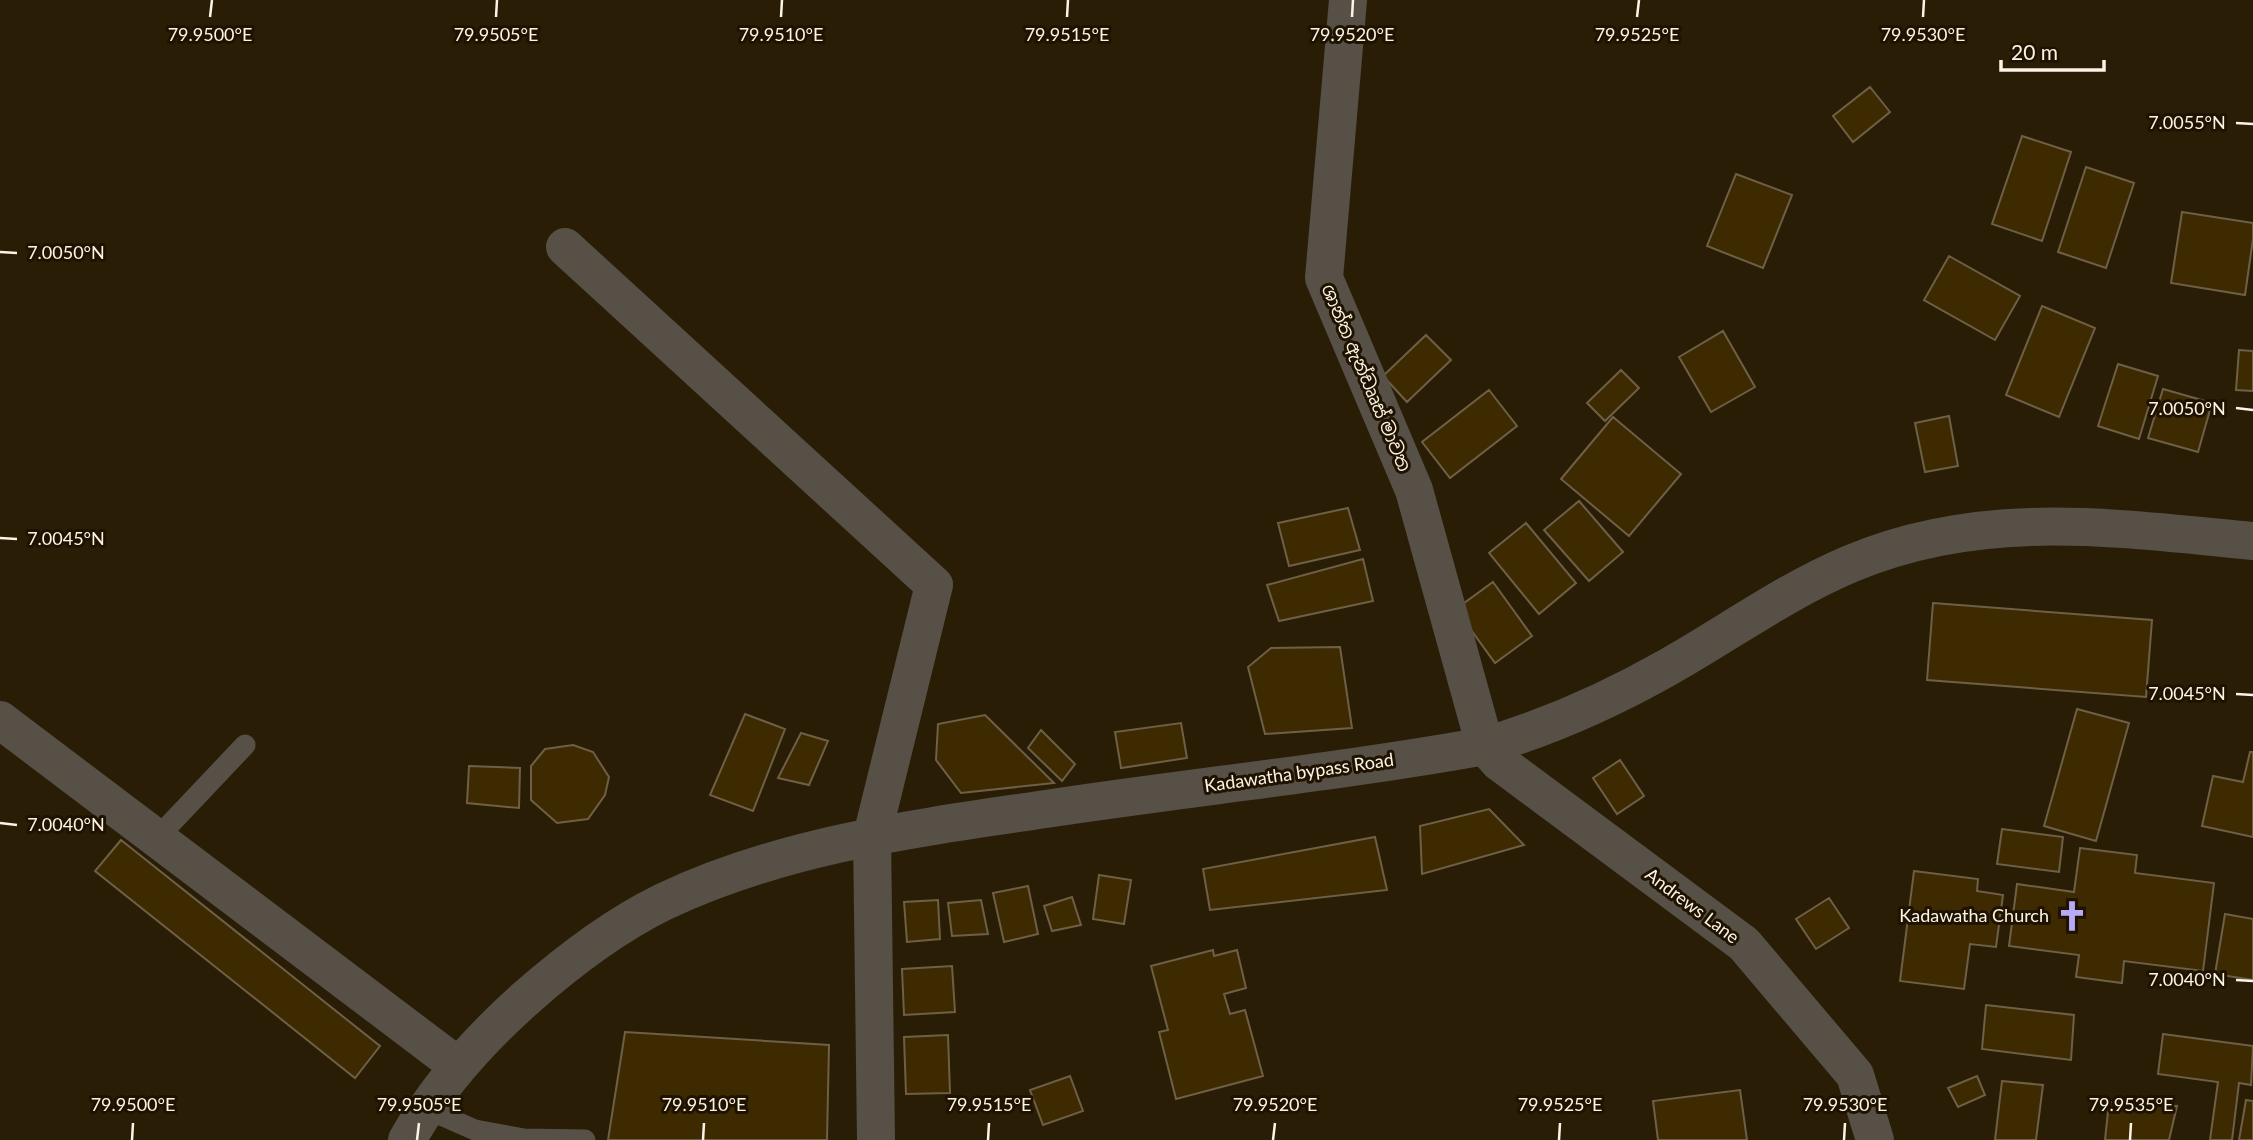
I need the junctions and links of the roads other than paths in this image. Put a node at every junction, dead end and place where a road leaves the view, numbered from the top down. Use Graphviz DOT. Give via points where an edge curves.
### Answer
graph roads {
  1 [pos="1348,0"];
  2 [pos="565,247"];
  3 [pos="2253,541"];
  4 [pos="0,720"];
  5 [pos="245,745"];
  6 [pos="1485,746"];
  7 [pos="872,836"];
  8 [pos="157,838"];
  9 [pos="458,1066"];
  10 [pos="416,1124"];
  11 [pos="585,1140"];
  12 [pos="876,1140"];
  13 [pos="1875,1140"];
  1 -- 6 [label="street, ශාන්ත ඇන්ඩෘෘස් මාවත" via="1324,278 1414,490"];
  2 -- 7 [label="street" via="934,585"];
  3 -- 6 [label="street, Kadawatha bypass Road" via="2041,525 1975,530 1910,543 1824,576 1620,693"];
  4 -- 8 [label="street"];
  5 -- 8 [label="lane"];
  6 -- 7 [label="street, Kadawatha bypass Road"];
  6 -- 13 [label="street, Andrews Lane" via="1499,762 1744,944 1855,1075"];
  7 -- 9 [label="street, Kadawatha bypass Road" via="762,863 662,903 570,959 494,1026"];
  7 -- 12 [label="street"];
  8 -- 9 [label="street"];
  9 -- 10 [label="street, Kadawatha bypass Road"];
  10 -- 11 [label="lane" via="524,1139"];
}
